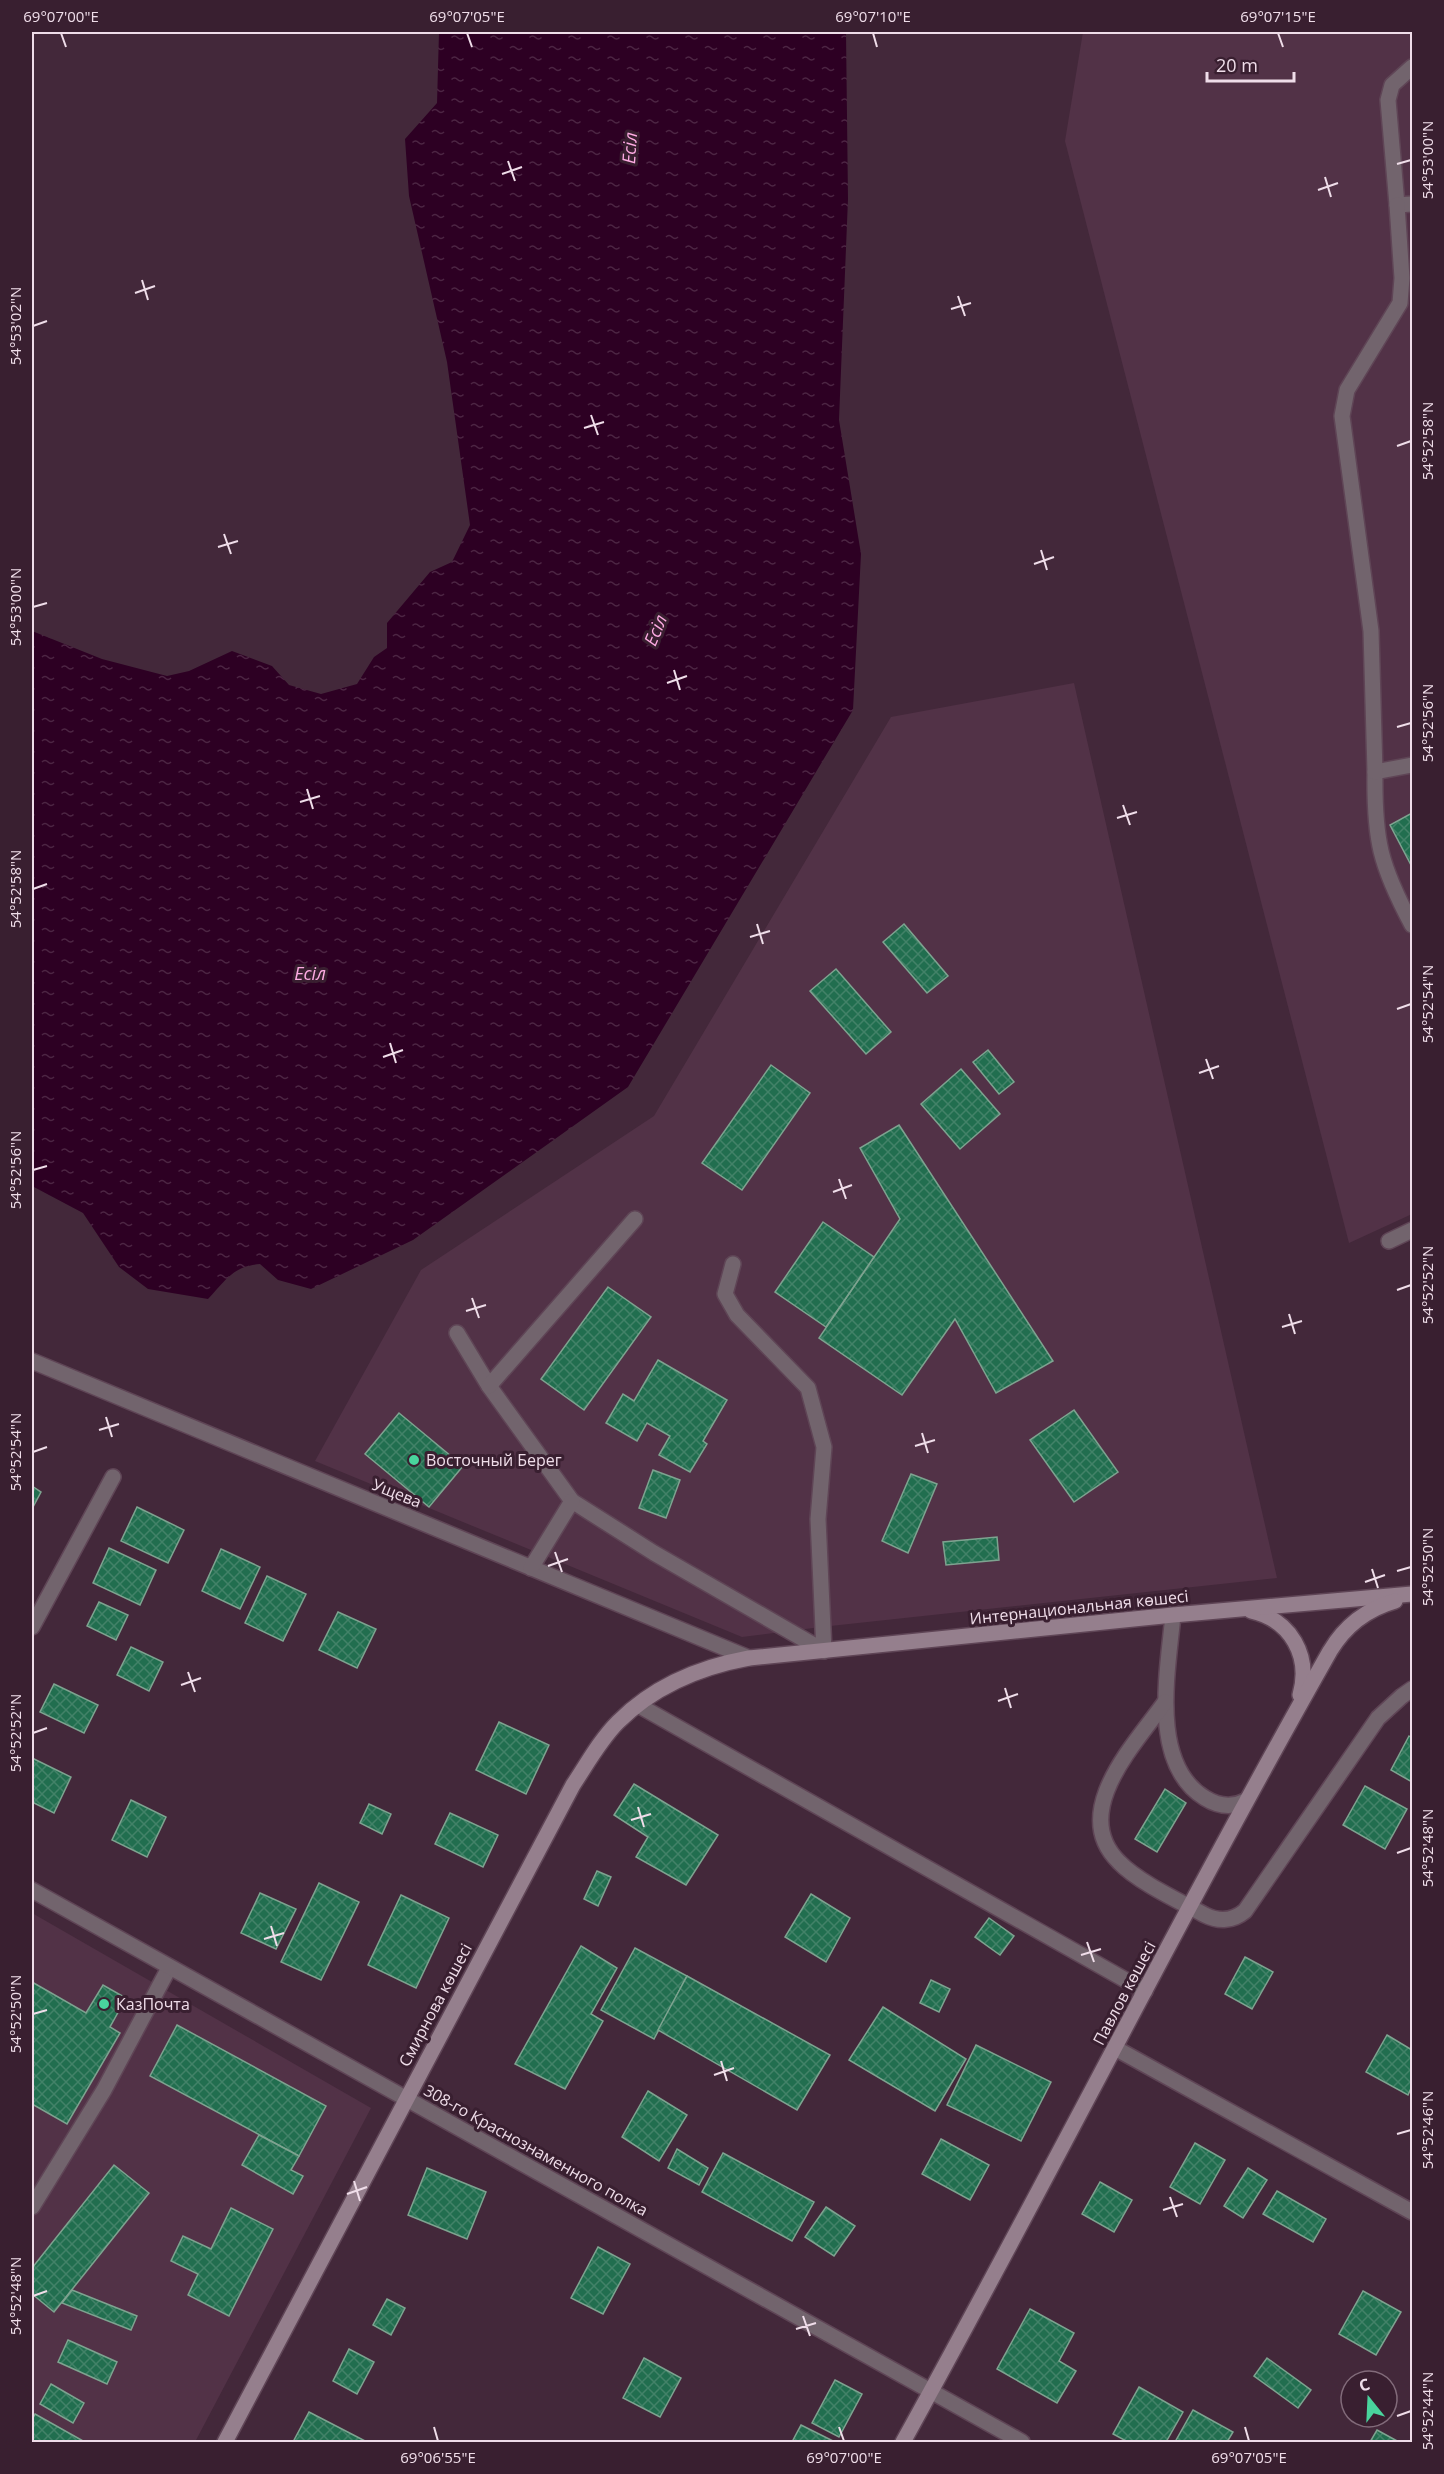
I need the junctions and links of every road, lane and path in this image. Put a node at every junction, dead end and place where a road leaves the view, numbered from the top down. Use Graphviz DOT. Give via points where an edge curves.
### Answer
graph roads {
  1 [pos="1413,67"];
  2 [pos="1405,204"];
  3 [pos="1413,765"];
  4 [pos="1375,772"];
  5 [pos="1413,925"];
  6 [pos="635,1219"];
  7 [pos="1413,1230"];
  8 [pos="1389,1241"];
  9 [pos="733,1264"];
  10 [pos="457,1333"];
  11 [pos="32,1361"];
  12 [pos="489,1386"];
  13 [pos="113,1477"];
  14 [pos="572,1501"];
  15 [pos="531,1568"];
  16 [pos="1413,1595"];
  17 [pos="1245,1610"];
  18 [pos="1173,1616"];
  19 [pos="32,1627"];
  20 [pos="824,1651"];
  21 [pos="749,1658"];
  22 [pos="1413,1689"];
  23 [pos="1165,1702"];
  24 [pos="638,1705"];
  25 [pos="1293,1715"];
  26 [pos="1245,1801"];
  27 [pos="32,1890"];
  28 [pos="1191,1907"];
  29 [pos="169,1968"];
  30 [pos="1145,1991"];
  31 [pos="1115,2048"];
  32 [pos="406,2098"];
  33 [pos="32,2207"];
  34 [pos="1413,2212"];
  35 [pos="931,2392"];
  36 [pos="225,2442"];
  37 [pos="903,2442"];
  38 [pos="1022,2442"];
  1 -- 2 [label="street" via="1392,86 1388,100"];
  2 -- 4 [label="street" via="1400,303 1347,390 1342,416 1371,631"];
  3 -- 4 [label="street"];
  4 -- 5 [label="street" via="1376,836 1382,861"];
  6 -- 12 [label="street"];
  7 -- 8 [label="street"];
  9 -- 20 [label="street" via="725,1294 737,1315 808,1388 824,1447 818,1519"];
  10 -- 12 [label="street"];
  11 -- 15 [label="street, Ущева"];
  12 -- 14 [label="street"];
  13 -- 19 [label="street"];
  14 -- 15 [label="street"];
  14 -- 20 [label="street"];
  15 -- 21 [label="street, Ущева"];
  16 -- 17 [label="street, Интернациональная көшесі"];
  16 -- 25 [label="street, Павлов көшесі" via="1373,1609 1350,1625"];
  17 -- 18 [label="street, Интернациональная көшесі"];
  17 -- 25 [label="street" via="1264,1615 1284,1627 1299,1648 1304,1674"];
  18 -- 20 [label="street, Интернациональная көшесі"];
  18 -- 23 [label="street"];
  20 -- 21 [label="street, Интернациональная көшесі"];
  21 -- 24 [label="street, Смирнова көшесі" via="686,1676"];
  22 -- 28 [label="street" via="1378,1718 1245,1911 1220,1920"];
  23 -- 26 [label="street" via="1168,1735 1189,1784 1216,1804 1232,1806"];
  23 -- 28 [label="street" via="1111,1778 1102,1807 1101,1832 1109,1851 1123,1866"];
  24 -- 30 [label="street"];
  24 -- 32 [label="street, Смирнова көшесі" via="618,1722 573,1785"];
  25 -- 26 [label="street, Павлов көшесі"];
  26 -- 28 [label="street, Павлов көшесі"];
  27 -- 29 [label="street, 308-го Краснознаменного полка"];
  28 -- 30 [label="street, Павлов көшесі"];
  29 -- 32 [label="street, 308-го Краснознаменного полка"];
  29 -- 33 [label="street" via="104,2090"];
  30 -- 31 [label="street, Павлов көшесі"];
  31 -- 34 [label="street"];
  31 -- 35 [label="street, Павлов көшесі"];
  32 -- 35 [label="street, 308-го Краснознаменного полка"];
  32 -- 36 [label="street, Смирнова көшесі"];
  35 -- 37 [label="street, Павлов көшесі"];
  35 -- 38 [label="street, 308-го Краснознаменного полка"];
}
